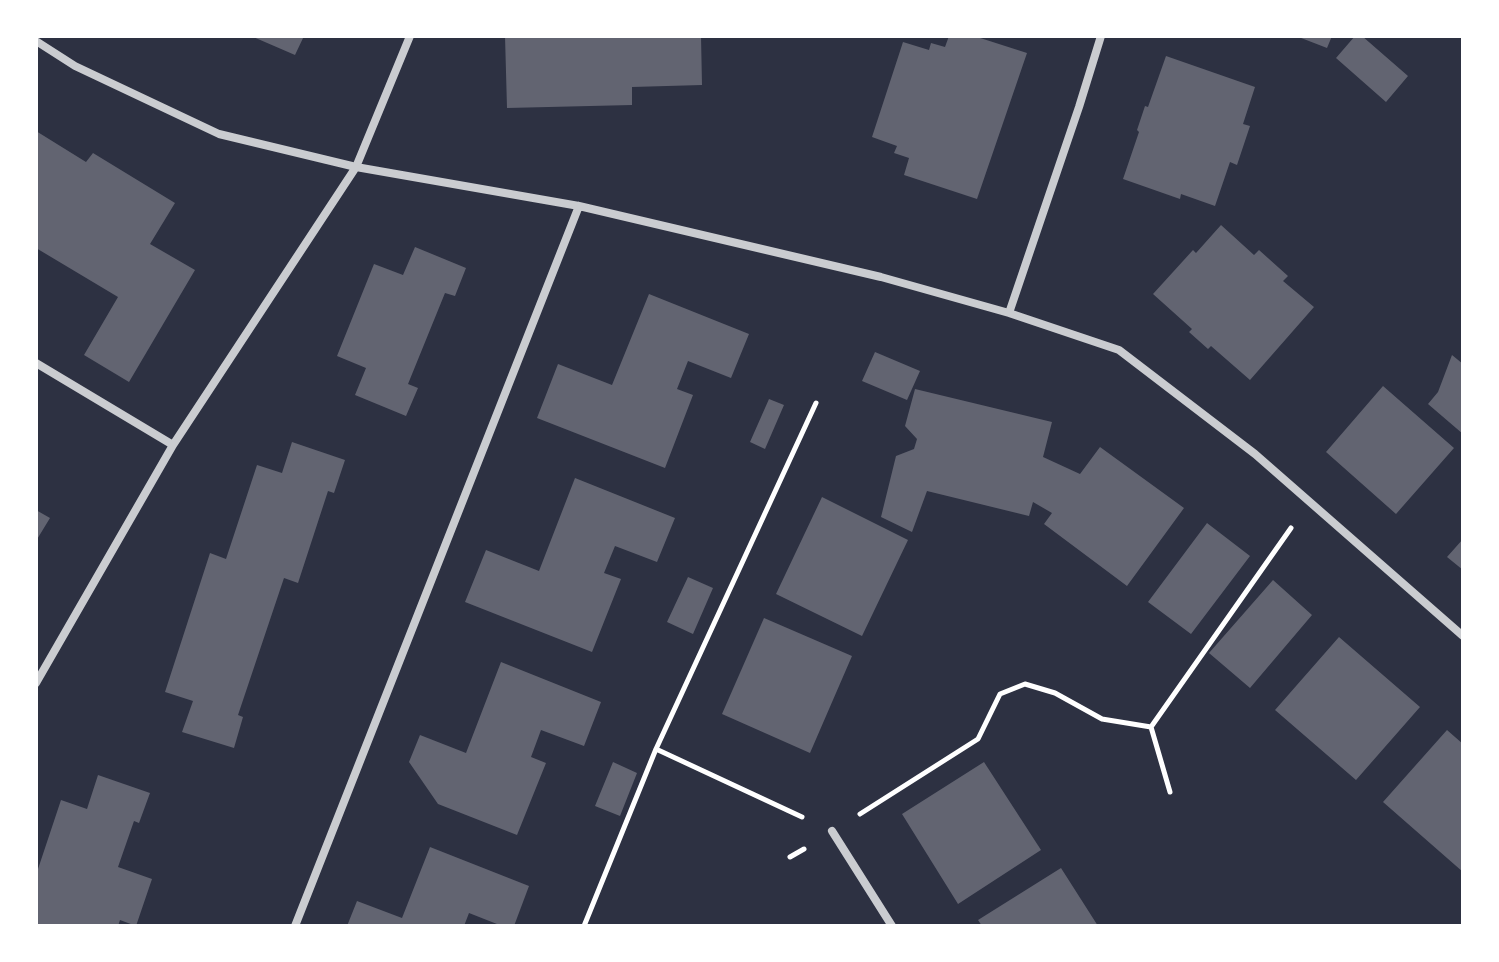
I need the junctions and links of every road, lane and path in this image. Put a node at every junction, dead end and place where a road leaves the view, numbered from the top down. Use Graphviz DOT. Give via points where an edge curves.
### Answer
graph roads {
  1 [pos="410,36"];
  2 [pos="1101,36"];
  3 [pos="36,41"];
  4 [pos="356,167"];
  5 [pos="579,206"];
  6 [pos="1009,313"];
  7 [pos="36,363"];
  8 [pos="816,403"];
  9 [pos="173,445"];
  10 [pos="1309,503"];
  11 [pos="1463,636"];
  12 [pos="36,683"];
  13 [pos="1151,727"];
  14 [pos="656,749"];
  15 [pos="1170,792"];
  16 [pos="832,831"];
  17 [pos="295,926"];
  18 [pos="584,926"];
  19 [pos="892,926"];
  1 -- 4 [label="street"];
  2 -- 6 [label="street"];
  3 -- 4 [label="street" via="75,66 219,134"];
  4 -- 5 [label="street"];
  4 -- 9 [label="street"];
  5 -- 6 [label="street" via="881,277"];
  5 -- 17 [label="street"];
  6 -- 10 [label="street" via="1119,350 1255,454"];
  7 -- 9 [label="street"];
  8 -- 14 [label="path"];
  9 -- 12 [label="street"];
  10 -- 11 [label="street"];
  10 -- 13 [label="path"];
  13 -- 15 [label="path"];
  13 -- 16 [label="path" via="1102,719 1055,693 1025,684 1000,694 978,739"];
  14 -- 16 [label="path"];
  14 -- 18 [label="path"];
  16 -- 19 [label="street"];
}
